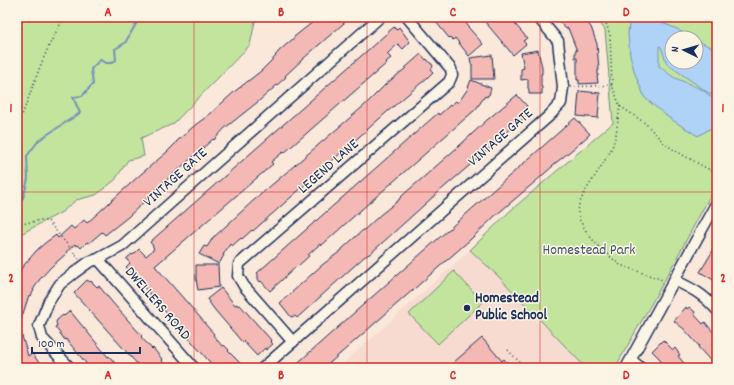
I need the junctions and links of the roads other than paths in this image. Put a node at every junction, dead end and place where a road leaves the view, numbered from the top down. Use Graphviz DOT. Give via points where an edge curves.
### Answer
graph roads {
  1 [pos="380,17"];
  2 [pos="407,17"];
  3 [pos="538,17"];
  4 [pos="717,202"];
  5 [pos="98,259"];
  6 [pos="670,281"];
  7 [pos="717,310"];
  8 [pos="293,342"];
  9 [pos="629,364"];
  10 [pos="70,368"];
  11 [pos="194,368"];
  12 [pos="263,368"];
  13 [pos="641,368"];
  1 -- 5 [label="street, VINTAGE GATE" via="122,246"];
  2 -- 8 [label="street, LEGEND LANE" via="451,69 449,82 240,264 238,276 244,286"];
  3 -- 8 [label="street, VINTAGE GATE" via="558,41 563,87 561,103"];
  4 -- 6 [label="street"];
  5 -- 10 [label="street, VINTAGE GATE" via="89,262 60,284 49,301 40,326 42,338"];
  5 -- 11 [label="street, DWELLERS ROAD"];
  6 -- 7 [label="street" via="698,292"];
  6 -- 9 [label="street"];
  8 -- 12 [label="street, VINTAGE GATE"];
  9 -- 13 [label="street"];
}
